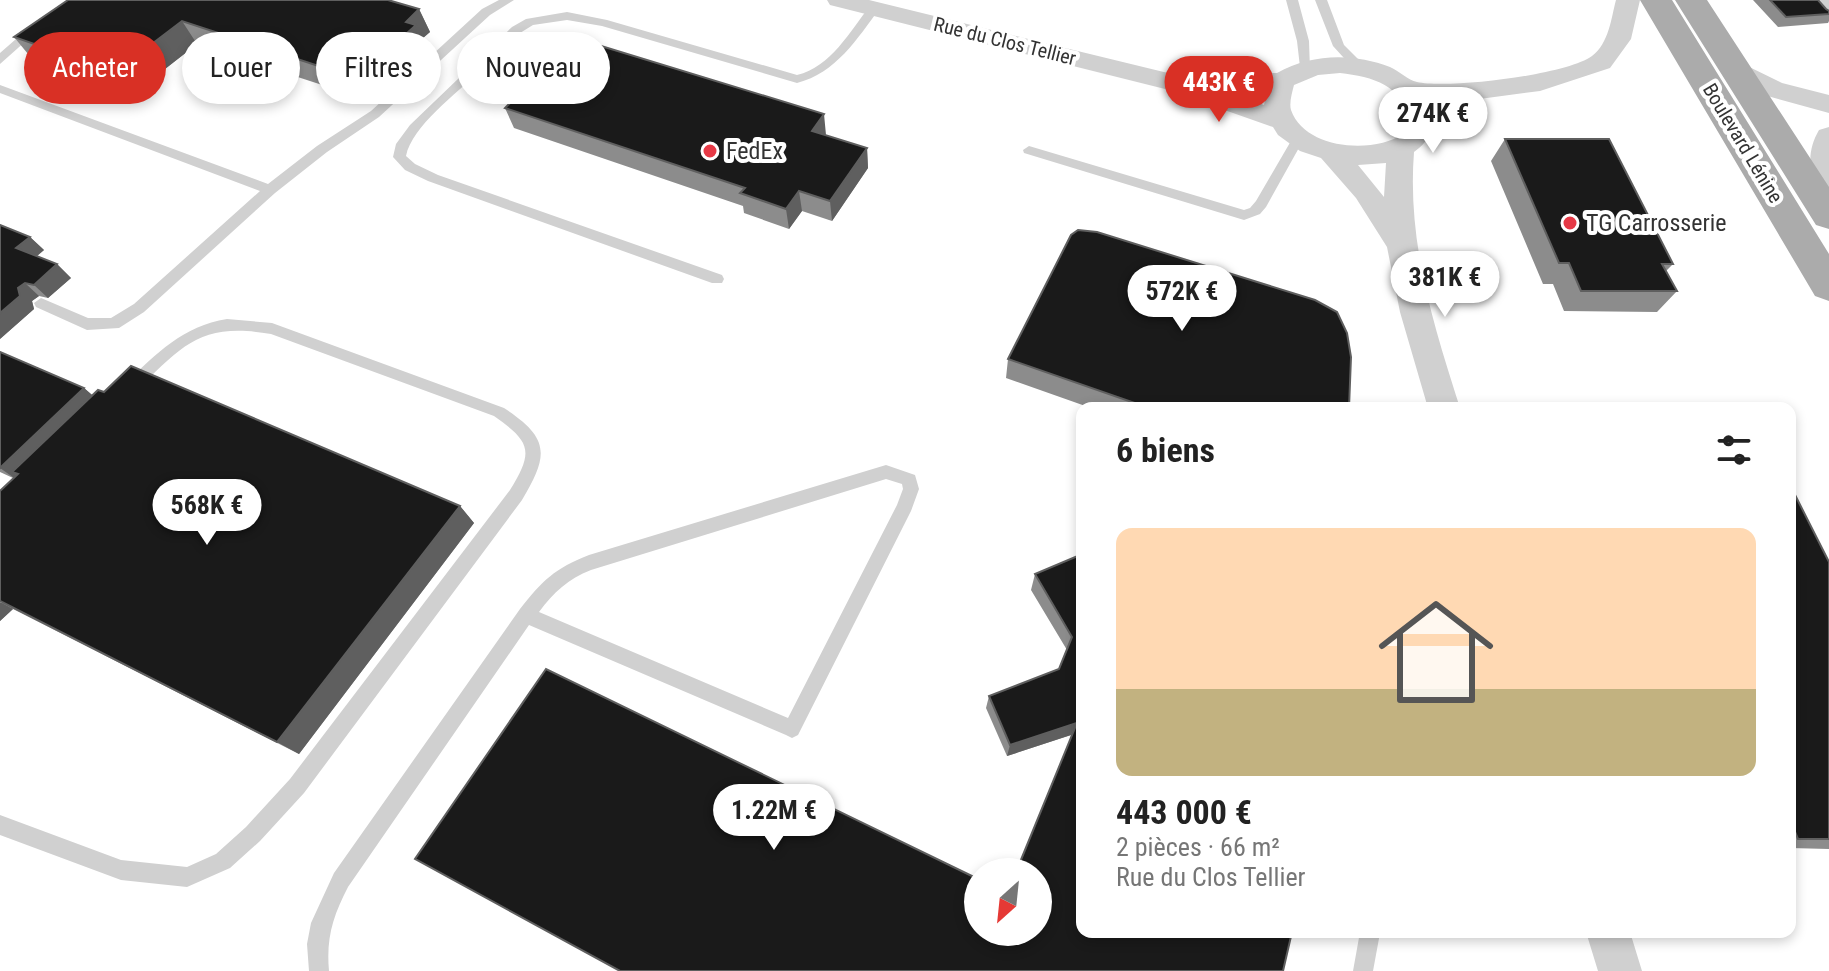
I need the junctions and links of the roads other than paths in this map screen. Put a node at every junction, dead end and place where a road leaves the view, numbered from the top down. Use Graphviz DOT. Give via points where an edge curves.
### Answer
graph roads {
  1 [pos="508,0"];
  2 [pos="839,0"];
  3 [pos="1292,0"];
  4 [pos="1321,0"];
  5 [pos="1628,0"];
  6 [pos="1656,0"];
  7 [pos="1691,0"];
  8 [pos="1818,0"];
  9 [pos="874,8"];
  10 [pos="1829,12"];
  11 [pos="47,17"];
  12 [pos="514,32"];
  13 [pos="0,60"];
  14 [pos="1358,66"];
  15 [pos="1306,67"];
  16 [pos="1733,67"];
  17 [pos="1282,81"];
  18 [pos="1172,82"];
  19 [pos="457,86"];
  20 [pos="0,89"];
  21 [pos="1405,90"];
  22 [pos="1829,104"];
  23 [pos="1291,129"];
  24 [pos="1829,136"];
  25 [pos="1401,149"];
  26 [pos="1029,150"];
  27 [pos="1332,153"];
  28 [pos="1829,183"];
  29 [pos="270,190"];
  30 [pos="1829,216"];
  31 [pos="1399,242"];
  32 [pos="717,279"];
  33 [pos="1829,286"];
  34 [pos="41,303"];
  35 [pos="119,398"];
  36 [pos="1442,402"];
  37 [pos="526,615"];
  38 [pos="0,825"];
  39 [pos="1369,938"];
  40 [pos="1610,938"];
  41 [pos="319,971"];
  42 [pos="1363,971"];
  43 [pos="1620,971"];
  1 -- 29 [label="lane" via="486,12 375,114"];
  2 -- 9 [label="street, Rue du Clos Tellier"];
  3 -- 15 [label="lane"];
  4 -- 14 [label="lane" via="1339,46"];
  5 -- 21 [label="street" via="1619,39 1601,62 1540,83 1472,91"];
  6 -- 33 [label="main road, Boulevard Lénine"];
  7 -- 16 [label="main road, Boulevard Lénine"];
  8 -- 10 [label="street"];
  9 -- 12 [label="lane" via="823,70 797,79 567,16 530,22"];
  9 -- 18 [label="street, Rue du Clos Tellier"];
  11 -- 13 [label="lane"];
  14 -- 15 [label="street, Rue du Clos Tellier"];
  14 -- 21 [label="street, Rue du Clos Tellier"];
  15 -- 17 [label="street, Rue du Clos Tellier"];
  16 -- 22 [label="street" via="1773,89"];
  16 -- 30 [label="main road, Boulevard Lénine"];
  17 -- 18 [label="street, Rue du Clos Tellier"];
  17 -- 23 [label="street" via="1276,103"];
  18 -- 23 [label="street, Rue du Clos Tellier"];
  19 -- 32 [label="lane" via="402,144 399,157 410,167"];
  20 -- 29 [label="lane"];
  21 -- 25 [label="street, Rue du Clos Tellier" via="1421,115 1420,129"];
  23 -- 26 [label="lane" via="1261,204 1244,215"];
  23 -- 27 [label="street, Rue du Clos Tellier"];
  24 -- 28 [label="street" via="1822,151"];
  25 -- 27 [label="street, Rue du Clos Tellier" via="1369,157"];
  25 -- 31 [label="street, Rue du Clos Tellier"];
  27 -- 31 [label="street, Rue du Clos Tellier" via="1366,191"];
  29 -- 34 [label="lane" via="139,308 114,324 87,324"];
  31 -- 36 [label="street, Rue du Clos Tellier"];
  35 -- 38 [label="lane" via="192,334 217,324 246,323 499,412 524,428 535,445 534,466 297,786 223,861 187,877 121,870"];
  37 -- 37 [label="lane" via="567,572 630,548 886,472 909,480 905,506 792,729"];
  37 -- 41 [label="lane" via="341,880 315,939"];
  39 -- 42 [label="lane"];
  40 -- 43 [label="street"];
}
